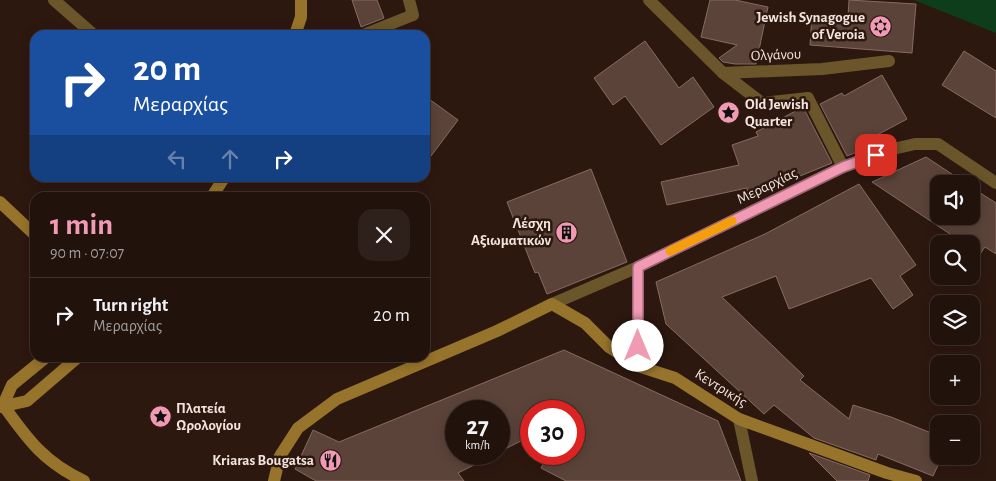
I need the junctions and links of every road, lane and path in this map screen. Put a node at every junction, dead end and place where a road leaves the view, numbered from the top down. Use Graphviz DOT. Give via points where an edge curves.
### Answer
graph roads {
  1 [pos="54,0"];
  2 [pos="301,0"];
  3 [pos="409,0"];
  4 [pos="649,0"];
  5 [pos="88,30"];
  6 [pos="297,30"];
  7 [pos="376,30"];
  8 [pos="889,61"];
  9 [pos="723,73"];
  10 [pos="843,167"];
  11 [pos="221,182"];
  12 [pos="996,183"];
  13 [pos="212,192"];
  14 [pos="0,202"];
  15 [pos="30,230"];
  16 [pos="638,267"];
  17 [pos="552,304"];
  18 [pos="430,359"];
  19 [pos="40,362"];
  20 [pos="72,362"];
  21 [pos="422,362"];
  22 [pos="638,366"];
  23 [pos="1,406"];
  24 [pos="739,419"];
  25 [pos="84,481"];
  26 [pos="274,481"];
  27 [pos="752,481"];
  28 [pos="916,481"];
  1 -- 5 [label="street"];
  2 -- 6 [label="street"];
  3 -- 7 [label="street" via="412,15"];
  4 -- 9 [label="street"];
  8 -- 9 [label="street, Ολγάνου" via="822,69"];
  9 -- 10 [label="street" via="762,103 808,98"];
  10 -- 12 [label="street, Μεραρχίας" via="892,149 938,144"];
  10 -- 16 [label="street, Μεραρχίας"];
  11 -- 13 [label="street"];
  14 -- 15 [label="street"];
  16 -- 17 [label="street, Μεραρχίας"];
  16 -- 22 [label="street"];
  17 -- 18 [label="street"];
  17 -- 22 [label="street, Κεντρικής" via="585,323"];
  19 -- 23 [label="street" via="12,386"];
  20 -- 23 [label="street" via="27,401"];
  21 -- 26 [label="street" via="337,399 298,428 280,456"];
  22 -- 24 [label="street, Κεντρικής" via="675,378"];
  23 -- 25 [label="street" via="48,460"];
  24 -- 27 [label="street"];
  24 -- 28 [label="street, Κεντρικής"];
}
